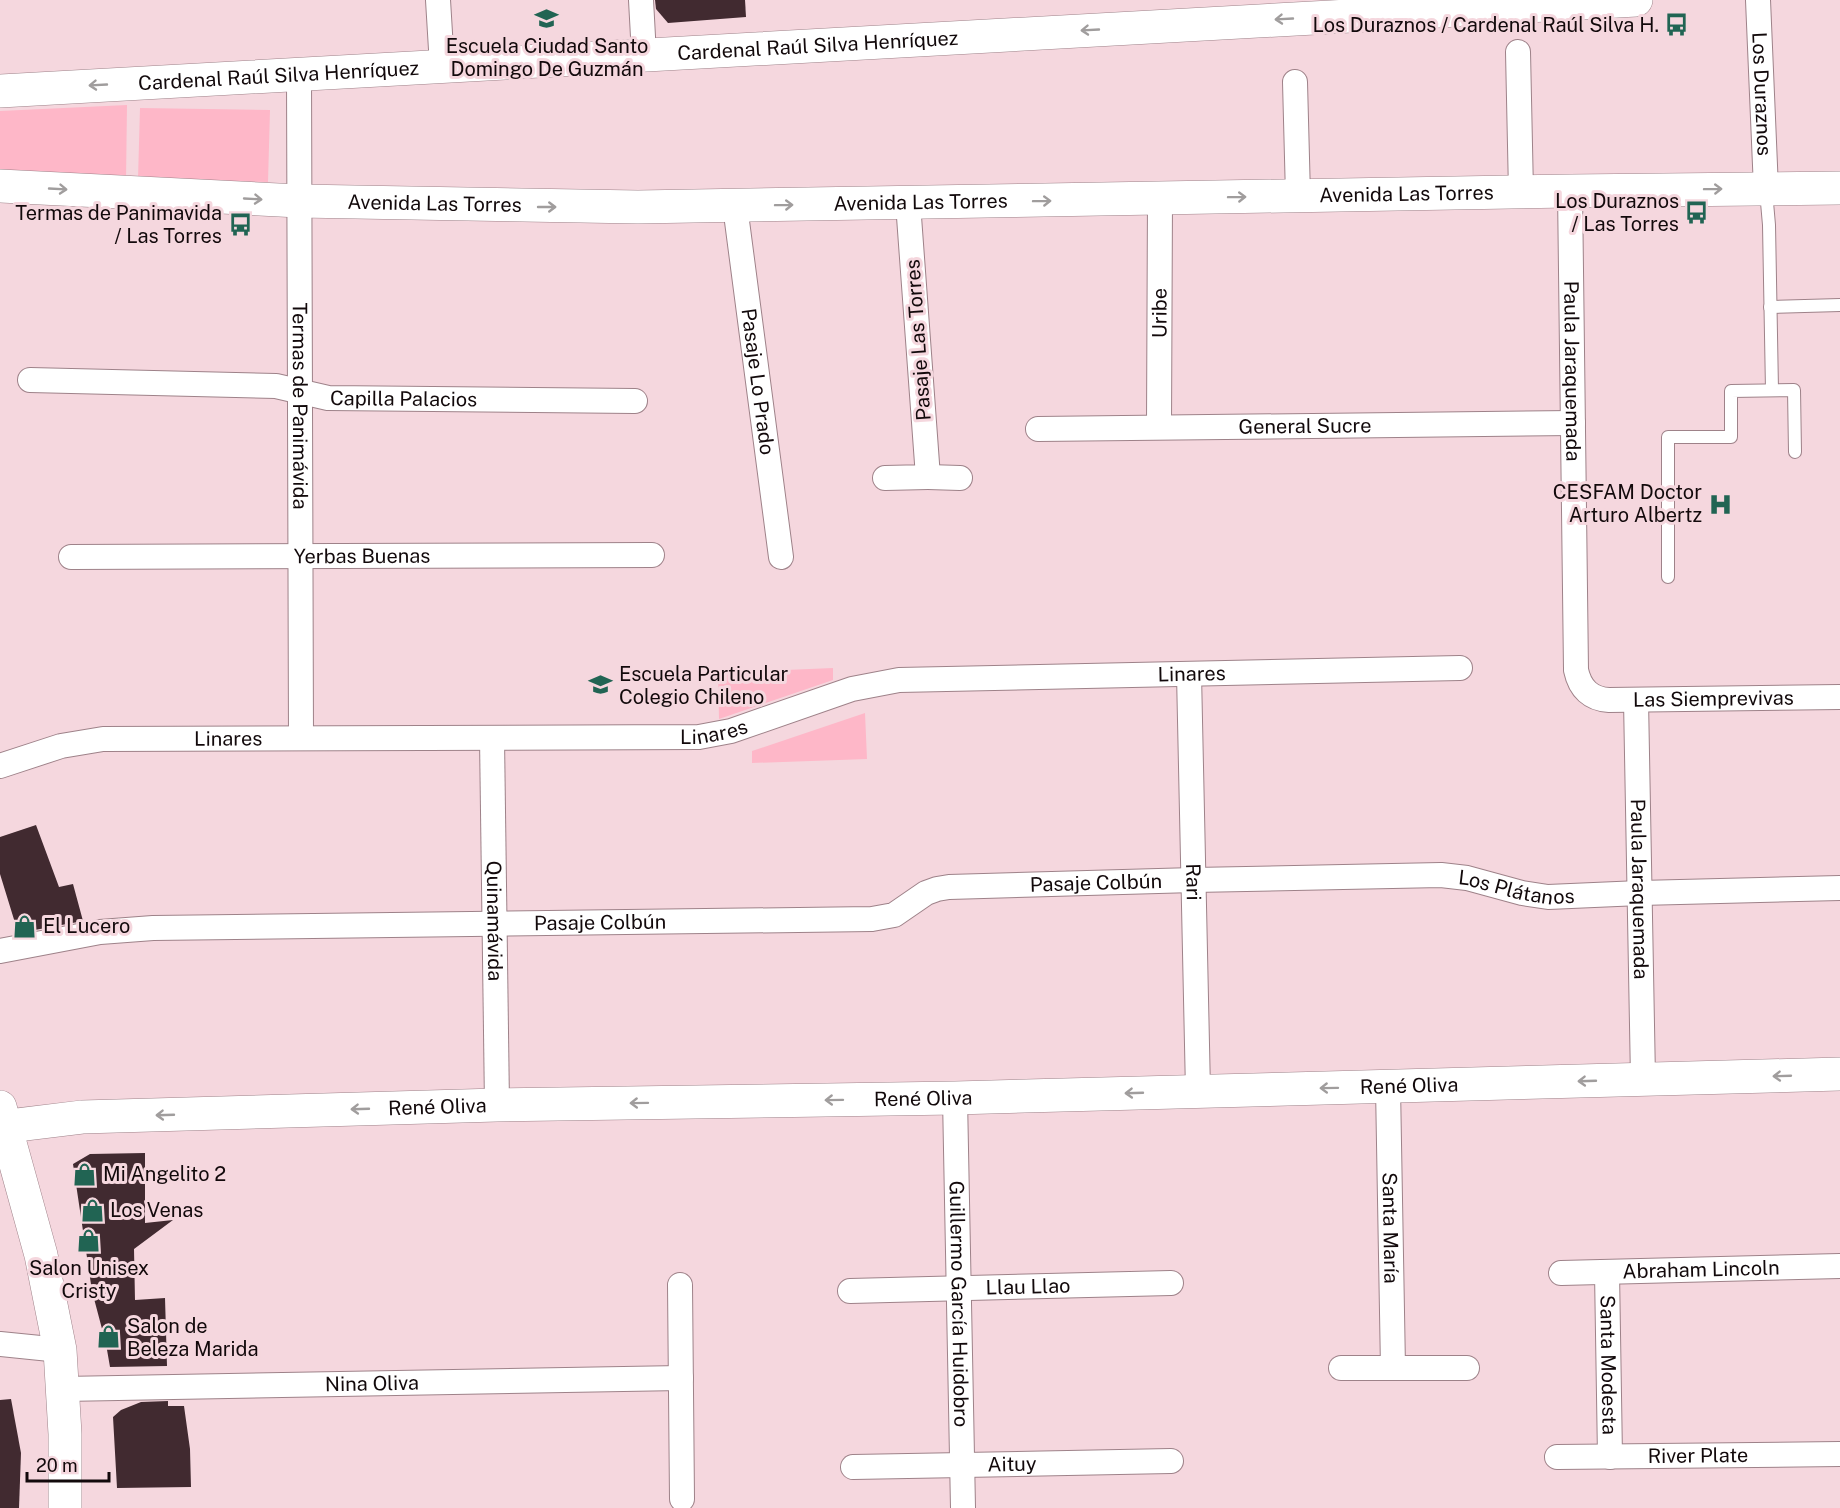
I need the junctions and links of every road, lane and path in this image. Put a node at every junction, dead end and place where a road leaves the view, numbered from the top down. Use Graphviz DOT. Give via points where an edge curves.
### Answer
graph roads {
  1 [pos="438,0"];
  2 [pos="641,0"];
  3 [pos="1636,0"];
  4 [pos="1758,0"];
  5 [pos="1498,4"];
  6 [pos="1176,13"];
  7 [pos="1518,52"];
  8 [pos="644,55"];
  9 [pos="442,66"];
  10 [pos="298,73"];
  11 [pos="1295,82"];
  12 [pos="0,91"];
  13 [pos="0,186"];
  14 [pos="1840,188"];
  15 [pos="1766,189"];
  16 [pos="1570,191"];
  17 [pos="1521,192"];
  18 [pos="1298,196"];
  19 [pos="1160,198"];
  20 [pos="299,201"];
  21 [pos="908,203"];
  22 [pos="735,206"];
  23 [pos="1840,305"];
  24 [pos="1770,307"];
  25 [pos="30,380"];
  26 [pos="1772,390"];
  27 [pos="300,392"];
  28 [pos="635,401"];
  29 [pos="1573,423"];
  30 [pos="1160,428"];
  31 [pos="1038,429"];
  32 [pos="1795,452"];
  33 [pos="928,477"];
  34 [pos="885,478"];
  35 [pos="960,478"];
  36 [pos="652,555"];
  37 [pos="300,556"];
  38 [pos="71,557"];
  39 [pos="781,557"];
  40 [pos="1668,577"];
  41 [pos="1460,668"];
  42 [pos="1189,674"];
  43 [pos="1587,692"];
  44 [pos="1840,697"];
  45 [pos="1636,700"];
  46 [pos="301,738"];
  47 [pos="492,738"];
  48 [pos="0,766"];
  49 [pos="1194,880"];
  50 [pos="1840,888"];
  51 [pos="1640,892"];
  52 [pos="494,924"];
  53 [pos="0,951"];
  54 [pos="1840,1074"];
  55 [pos="1643,1080"];
  56 [pos="1388,1087"];
  57 [pos="1198,1091"];
  58 [pos="955,1098"];
  59 [pos="497,1105"];
  60 [pos="2,1120"];
  61 [pos="1840,1266"];
  62 [pos="1607,1272"];
  63 [pos="1561,1273"];
  64 [pos="1171,1283"];
  65 [pos="681,1285"];
  66 [pos="959,1288"];
  67 [pos="850,1291"];
  68 [pos="0,1344"];
  69 [pos="60,1350"];
  70 [pos="1341,1368"];
  71 [pos="1394,1368"];
  72 [pos="1467,1368"];
  73 [pos="681,1378"];
  74 [pos="63,1389"];
  75 [pos="1840,1455"];
  76 [pos="1557,1457"];
  77 [pos="1610,1457"];
  78 [pos="1171,1461"];
  79 [pos="962,1465"];
  80 [pos="853,1467"];
  81 [pos="682,1499"];
  82 [pos="65,1508"];
  83 [pos="963,1508"];
  1 -- 9 [label="street"];
  2 -- 8 [label="street"];
  3 -- 5 [label="main road, Cardenal Raúl Silva Henríquez"];
  4 -- 15 [label="street, Los Duraznos"];
  5 -- 6 [label="main road, Cardenal Raúl Silva Henríquez, one-way"];
  6 -- 8 [label="main road, Cardenal Raúl Silva Henríquez, one-way"];
  7 -- 17 [label="street"];
  8 -- 9 [label="main road, Cardenal Raúl Silva Henríquez"];
  9 -- 10 [label="main road, Cardenal Raúl Silva Henríquez"];
  10 -- 12 [label="main road, Cardenal Raúl Silva Henríquez, one-way"];
  10 -- 20 [label="street, Termas de Panimávida"];
  11 -- 18 [label="street"];
  13 -- 20 [label="main road, Avenida Las Torres, one-way"];
  14 -- 15 [label="main road, Avenida Las Torres"];
  16 -- 15 [label="main road, Avenida Las Torres, one-way"];
  15 -- 24 [label="lane"];
  16 -- 17 [label="main road, Avenida Las Torres"];
  16 -- 29 [label="street, Paula Jaraquemada"];
  17 -- 18 [label="main road, Avenida Las Torres"];
  19 -- 18 [label="main road, Avenida Las Torres, one-way"];
  21 -- 19 [label="main road, Avenida Las Torres, one-way"];
  19 -- 30 [label="street, Uribe"];
  20 -- 22 [label="main road, Avenida Las Torres, one-way" via="538,207"];
  20 -- 27 [label="street, Termas de Panimávida"];
  22 -- 21 [label="main road, Avenida Las Torres, one-way"];
  21 -- 33 [label="street, Pasaje Las Torres"];
  22 -- 39 [label="street, Pasaje Lo Prado"];
  23 -- 24 [label="lane"];
  24 -- 26 [label="lane"];
  25 -- 27 [label="street, Capilla Palacios" via="276,386"];
  26 -- 32 [label="lane" via="1794,390"];
  26 -- 40 [label="lane" via="1731,392 1731,437 1668,437"];
  27 -- 28 [label="street, Capilla Palacios" via="328,398"];
  27 -- 37 [label="street, Termas de Panimávida"];
  29 -- 30 [label="street, General Sucre"];
  29 -- 43 [label="street, Paula Jaraquemada" via="1576,670"];
  30 -- 31 [label="street, General Sucre"];
  33 -- 34 [label="street"];
  33 -- 35 [label="street"];
  36 -- 37 [label="street, Yerbas Buenas"];
  37 -- 38 [label="street, Yerbas Buenas"];
  37 -- 46 [label="street, Termas de Panimávida"];
  41 -- 42 [label="street, Linares"];
  42 -- 47 [label="street, Linares" via="899,680 852,689 707,736"];
  42 -- 49 [label="street, Rari"];
  43 -- 45 [label="street, Las Siemprevivas" via="1601,700"];
  44 -- 45 [label="street, Las Siemprevivas"];
  45 -- 51 [label="street, Paula Jaraquemada"];
  46 -- 47 [label="street, Linares"];
  46 -- 48 [label="street, Linares" via="103,739 61,746"];
  47 -- 52 [label="street, Quinamávida"];
  49 -- 51 [label="street, Los Plátanos" via="1442,875 1548,897"];
  49 -- 52 [label="street, Pasaje Colbún" via="949,887 926,893 894,915 872,919"];
  49 -- 57 [label="street, Rari"];
  50 -- 51 [label="street, Los Plátanos"];
  51 -- 55 [label="street, Paula Jaraquemada"];
  52 -- 53 [label="street, Pasaje Colbún" via="153,928 100,932"];
  52 -- 59 [label="street, Quinamávida"];
  54 -- 55 [label="main road, René Oliva, one-way"];
  55 -- 56 [label="main road, René Oliva, one-way"];
  56 -- 57 [label="main road, René Oliva, one-way"];
  56 -- 71 [label="street, Santa María"];
  57 -- 58 [label="main road, René Oliva, one-way"];
  58 -- 59 [label="main road, René Oliva, one-way"];
  58 -- 66 [label="street, Guillermo García Huidobro"];
  59 -- 60 [label="main road, René Oliva, one-way"];
  60 -- 69 [label="main road" via="41,1256"];
  61 -- 62 [label="street, Abraham Lincoln"];
  62 -- 63 [label="street, Abraham Lincoln"];
  62 -- 77 [label="street, Santa Modesta"];
  64 -- 66 [label="street, Llau Llao"];
  65 -- 73 [label="street"];
  66 -- 67 [label="street, Llau Llao"];
  66 -- 79 [label="street, Guillermo García Huidobro"];
  68 -- 69 [label="street"];
  69 -- 74 [label="main road"];
  70 -- 71 [label="street"];
  71 -- 72 [label="street"];
  73 -- 74 [label="street, Nina Oliva"];
  73 -- 81 [label="street"];
  74 -- 82 [label="main road"];
  75 -- 77 [label="street, River Plate"];
  76 -- 77 [label="street, River Plate"];
  78 -- 79 [label="street, Aituy"];
  79 -- 80 [label="street, Aituy"];
  79 -- 83 [label="street, Guillermo García Huidobro"];
}
